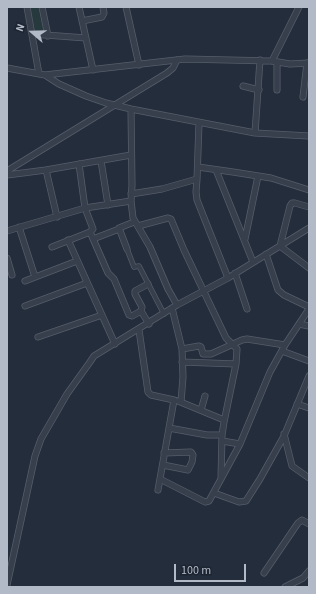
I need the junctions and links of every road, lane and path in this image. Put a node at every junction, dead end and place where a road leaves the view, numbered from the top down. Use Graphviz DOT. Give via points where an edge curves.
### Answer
graph roads {
  1 [pos="27,7"];
  2 [pos="42,7"];
  3 [pos="79,7"];
  4 [pos="103,7"];
  5 [pos="126,7"];
  6 [pos="299,7"];
  7 [pos="82,21"];
  8 [pos="32,34"];
  9 [pos="48,36"];
  10 [pos="86,38"];
  11 [pos="177,60"];
  12 [pos="260,60"];
  13 [pos="275,61"];
  14 [pos="308,63"];
  15 [pos="139,65"];
  16 [pos="7,68"];
  17 [pos="93,70"];
  18 [pos="42,74"];
  19 [pos="243,86"];
  20 [pos="259,90"];
  21 [pos="277,90"];
  22 [pos="303,97"];
  23 [pos="114,105"];
  24 [pos="131,109"];
  25 [pos="199,123"];
  26 [pos="255,133"];
  27 [pos="309,136"];
  28 [pos="131,155"];
  29 [pos="101,161"];
  30 [pos="80,164"];
  31 [pos="198,168"];
  32 [pos="46,170"];
  33 [pos="216,170"];
  34 [pos="7,171"];
  35 [pos="7,175"];
  36 [pos="258,176"];
  37 [pos="197,179"];
  38 [pos="309,190"];
  39 [pos="131,194"];
  40 [pos="131,201"];
  41 [pos="108,205"];
  42 [pos="309,207"];
  43 [pos="85,208"];
  44 [pos="57,217"];
  45 [pos="136,224"];
  46 [pos="19,227"];
  47 [pos="309,228"];
  48 [pos="119,229"];
  49 [pos="7,231"];
  50 [pos="90,232"];
  51 [pos="93,239"];
  52 [pos="244,239"];
  53 [pos="68,240"];
  54 [pos="280,246"];
  55 [pos="52,247"];
  56 [pos="127,249"];
  57 [pos="266,254"];
  58 [pos="7,258"];
  59 [pos="77,261"];
  60 [pos="254,262"];
  61 [pos="309,268"];
  62 [pos="235,273"];
  63 [pos="12,275"];
  64 [pos="35,277"];
  65 [pos="228,278"];
  66 [pos="24,280"];
  67 [pos="87,283"];
  68 [pos="148,284"];
  69 [pos="204,291"];
  70 [pos="25,306"];
  71 [pos="174,307"];
  72 [pos="309,308"];
  73 [pos="247,309"];
  74 [pos="141,311"];
  75 [pos="164,314"];
  76 [pos="102,315"];
  77 [pos="149,324"];
  78 [pos="298,324"];
  79 [pos="309,326"];
  80 [pos="139,330"];
  81 [pos="38,337"];
  82 [pos="115,344"];
  83 [pos="233,344"];
  84 [pos="285,345"];
  85 [pos="182,349"];
  86 [pos="282,351"];
  87 [pos="182,362"];
  88 [pos="309,362"];
  89 [pos="236,364"];
  90 [pos="309,376"];
  91 [pos="205,396"];
  92 [pos="174,400"];
  93 [pos="181,402"];
  94 [pos="297,404"];
  95 [pos="309,408"];
  96 [pos="201,410"];
  97 [pos="224,420"];
  98 [pos="169,428"];
  99 [pos="284,434"];
  100 [pos="222,438"];
  101 [pos="240,444"];
  102 [pos="164,453"];
  103 [pos="163,465"];
  104 [pos="309,478"];
  105 [pos="160,479"];
  106 [pos="221,479"];
  107 [pos="158,490"];
  108 [pos="214,493"];
  109 [pos="309,524"];
  110 [pos="309,571"];
  111 [pos="264,573"];
  112 [pos="7,585"];
  113 [pos="285,587"];
  1 -- 8 [label="street"];
  2 -- 9 [label="street"];
  3 -- 7 [label="street"];
  4 -- 7 [label="street" via="102,17"];
  5 -- 15 [label="street"];
  6 -- 13 [label="street"];
  7 -- 10 [label="street"];
  8 -- 9 [label="street"];
  8 -- 18 [label="street"];
  9 -- 10 [label="street"];
  10 -- 17 [label="street"];
  11 -- 12 [label="street"];
  11 -- 15 [label="street"];
  11 -- 23 [label="street" via="170,71"];
  12 -- 13 [label="street"];
  12 -- 20 [label="street"];
  13 -- 14 [label="street" via="290,64"];
  13 -- 21 [label="street"];
  14 -- 22 [label="street"];
  15 -- 17 [label="street"];
  16 -- 18 [label="street"];
  17 -- 18 [label="street"];
  18 -- 23 [label="street" via="86,96"];
  19 -- 20 [label="street"];
  20 -- 26 [label="street"];
  23 -- 24 [label="street"];
  23 -- 34 [label="street"];
  24 -- 25 [label="street"];
  24 -- 28 [label="street"];
  25 -- 26 [label="street"];
  25 -- 31 [label="street"];
  26 -- 27 [label="street"];
  28 -- 29 [label="street"];
  28 -- 39 [label="street"];
  29 -- 30 [label="street"];
  29 -- 41 [label="street"];
  30 -- 32 [label="street"];
  30 -- 43 [label="street"];
  31 -- 33 [label="street"];
  31 -- 37 [label="street"];
  32 -- 35 [label="street"];
  32 -- 44 [label="street"];
  33 -- 36 [label="street"];
  33 -- 52 [label="street"];
  36 -- 38 [label="street"];
  36 -- 52 [label="street"];
  37 -- 39 [label="street"];
  37 -- 65 [label="street" via="197,200"];
  39 -- 40 [label="street"];
  40 -- 41 [label="street"];
  40 -- 45 [label="street"];
  41 -- 43 [label="street"];
  42 -- 54 [label="street" via="295,203 290,206"];
  43 -- 44 [label="street"];
  43 -- 50 [label="street" via="93,228"];
  44 -- 46 [label="street"];
  45 -- 48 [label="street"];
  45 -- 69 [label="street" via="171,219"];
  45 -- 71 [label="street" via="150,247"];
  46 -- 49 [label="street"];
  46 -- 64 [label="street"];
  47 -- 54 [label="street"];
  48 -- 51 [label="street"];
  48 -- 56 [label="street"];
  50 -- 51 [label="street"];
  50 -- 53 [label="street"];
  51 -- 74 [label="street" via="129,315"];
  52 -- 60 [label="street"];
  53 -- 55 [label="street"];
  53 -- 59 [label="street"];
  54 -- 57 [label="street"];
  54 -- 61 [label="street"];
  56 -- 68 [label="street" via="134,267 139,266"];
  57 -- 60 [label="street"];
  57 -- 72 [label="street" via="278,290"];
  58 -- 63 [label="street"];
  59 -- 64 [label="street"];
  59 -- 67 [label="street"];
  60 -- 62 [label="street"];
  62 -- 65 [label="street"];
  62 -- 73 [label="street"];
  64 -- 66 [label="street"];
  65 -- 69 [label="street"];
  67 -- 70 [label="street"];
  67 -- 76 [label="street"];
  68 -- 74 [label="street" via="135,291 143,308"];
  68 -- 75 [label="street"];
  69 -- 71 [label="street"];
  69 -- 83 [label="street" via="227,340"];
  71 -- 75 [label="street"];
  71 -- 85 [label="street"];
  72 -- 78 [label="street"];
  74 -- 77 [label="street"];
  75 -- 77 [label="street"];
  76 -- 81 [label="street"];
  76 -- 82 [label="street"];
  77 -- 80 [label="street"];
  78 -- 79 [label="street"];
  78 -- 84 [label="street"];
  80 -- 82 [label="street"];
  80 -- 92 [label="street" via="148,392"];
  82 -- 112 [label="street" via="94,356 66,394 41,439"];
  83 -- 84 [label="street" via="247,339"];
  83 -- 85 [label="street" via="204,355 201,346"];
  83 -- 89 [label="street" via="237,349"];
  84 -- 86 [label="street"];
  85 -- 87 [label="street"];
  86 -- 88 [label="street"];
  86 -- 101 [label="street" via="270,372"];
  87 -- 89 [label="street"];
  87 -- 93 [label="street"];
  89 -- 97 [label="street"];
  90 -- 94 [label="street"];
  91 -- 96 [label="street"];
  92 -- 93 [label="street"];
  92 -- 98 [label="street"];
  93 -- 96 [label="street"];
  94 -- 95 [label="street"];
  94 -- 99 [label="street"];
  96 -- 97 [label="street"];
  97 -- 100 [label="street"];
  98 -- 100 [label="street"];
  98 -- 102 [label="street"];
  99 -- 104 [label="street" via="292,466"];
  99 -- 108 [label="street" via="246,501 239,502"];
  100 -- 101 [label="street"];
  100 -- 106 [label="street"];
  101 -- 106 [label="street"];
  102 -- 103 [label="street"];
  102 -- 103 [label="street" via="190,452 193,455 188,470"];
  103 -- 105 [label="street"];
  105 -- 107 [label="street"];
  105 -- 108 [label="street" via="205,502 209,501"];
  106 -- 108 [label="street"];
  109 -- 111 [label="street" via="302,520 298,523"];
  110 -- 113 [label="street" via="303,578"];
}
